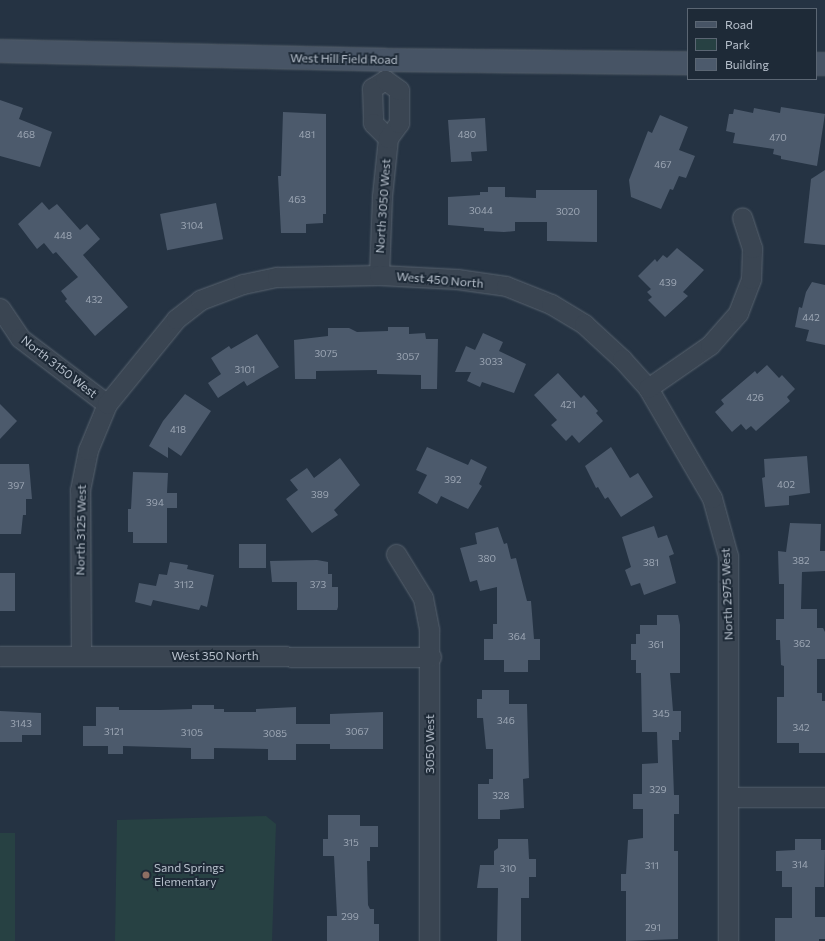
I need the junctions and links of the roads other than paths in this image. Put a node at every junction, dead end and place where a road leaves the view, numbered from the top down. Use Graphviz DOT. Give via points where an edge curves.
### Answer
graph roads {
  1 [pos="0,51"];
  2 [pos="687,62"];
  3 [pos="385,70"];
  4 [pos="388,138"];
  5 [pos="742,218"];
  6 [pos="379,275"];
  7 [pos="200,300"];
  8 [pos="0,308"];
  9 [pos="648,388"];
  10 [pos="107,404"];
  11 [pos="396,554"];
  12 [pos="81,655"];
  13 [pos="0,656"];
  14 [pos="431,657"];
  15 [pos="729,797"];
  16 [pos="825,797"];
  17 [pos="430,941"];
  18 [pos="728,941"];
  1 -- 3 [label="street, West Hill Field Road"];
  2 -- 3 [label="street, West Hill Field Road"];
  3 -- 4 [label="street, North 3050 West" via="399,90 399,123"];
  3 -- 4 [label="street" via="372,88 372,122"];
  4 -- 6 [label="street, North 3050 West" via="382,196"];
  5 -- 9 [label="street" via="752,248 751,280 738,313 710,346"];
  6 -- 7 [label="street, West 450 North" via="277,277 243,284"];
  6 -- 9 [label="street, West 450 North" via="457,279 506,286 551,304 584,324 622,359"];
  7 -- 10 [label="street, North 3125 West" via="176,319"];
  8 -- 10 [label="street, North 3150 West" via="20,338"];
  9 -- 15 [label="street, North 2975 West" via="712,498 728,556"];
  10 -- 12 [label="street, North 3125 West" via="88,450 80,490"];
  11 -- 14 [label="street, 3050 West" via="423,598"];
  12 -- 13 [label="street, West 350 North"];
  12 -- 14 [label="street, West 350 North"];
  14 -- 17 [label="street, 3050 West"];
  15 -- 16 [label="street"];
  15 -- 18 [label="street, North 2975 West"];
}
